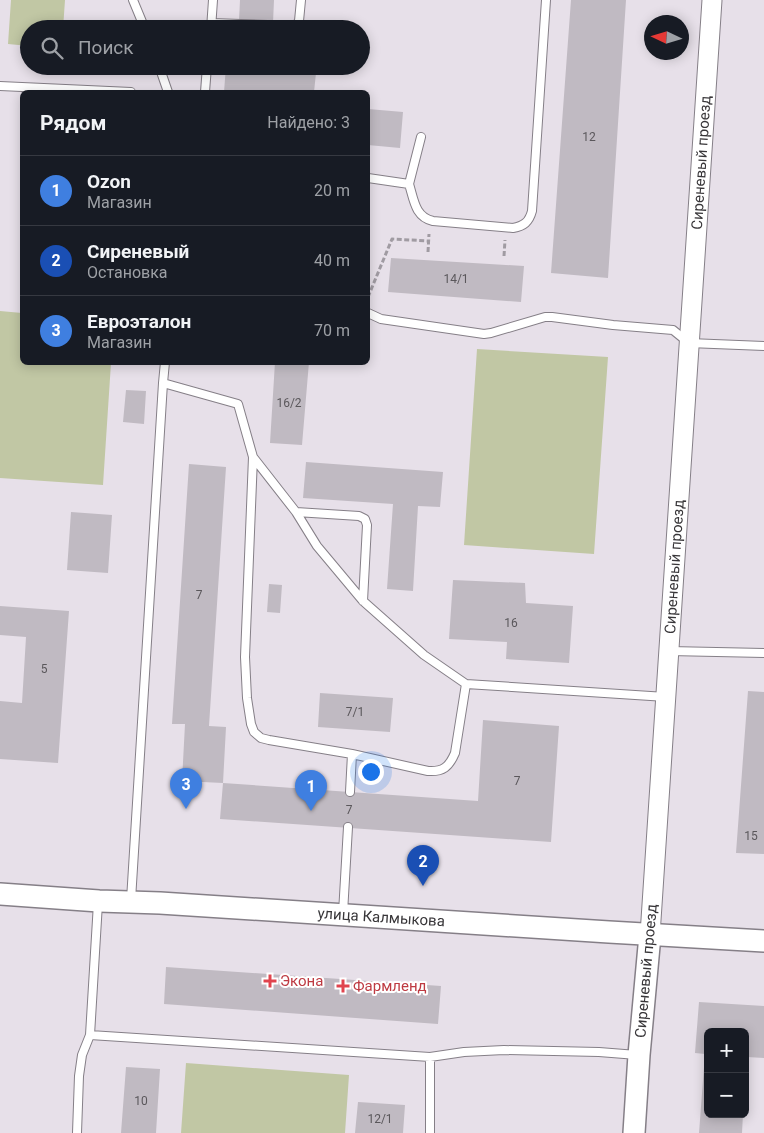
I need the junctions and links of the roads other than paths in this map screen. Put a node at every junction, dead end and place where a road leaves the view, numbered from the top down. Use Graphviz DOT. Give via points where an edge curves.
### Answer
graph roads {
  1 [pos="133,0"];
  2 [pos="213,0"];
  3 [pos="300,0"];
  4 [pos="546,0"];
  5 [pos="712,0"];
  6 [pos="141,20"];
  7 [pos="211,20"];
  8 [pos="299,20"];
  9 [pos="162,75"];
  10 [pos="206,75"];
  11 [pos="0,86"];
  12 [pos="88,90"];
  13 [pos="167,90"];
  14 [pos="205,90"];
  15 [pos="421,137"];
  16 [pos="370,178"];
  17 [pos="409,184"];
  18 [pos="370,314"];
  19 [pos="689,344"];
  20 [pos="764,346"];
  21 [pos="165,365"];
  22 [pos="163,382"];
  23 [pos="253,457"];
  24 [pos="296,512"];
  25 [pos="363,601"];
  26 [pos="669,651"];
  27 [pos="764,653"];
  28 [pos="466,684"];
  29 [pos="666,697"];
  30 [pos="352,754"];
  31 [pos="350,792"];
  32 [pos="348,827"];
  33 [pos="0,894"];
  34 [pos="99,901"];
  35 [pos="131,902"];
  36 [pos="343,915"];
  37 [pos="650,934"];
  38 [pos="764,940"];
  39 [pos="90,1035"];
  40 [pos="639,1055"];
  41 [pos="430,1057"];
  42 [pos="77,1133"];
  43 [pos="430,1133"];
  44 [pos="634,1133"];
  1 -- 6 [label="lane"];
  2 -- 7 [label="lane"];
  3 -- 8 [label="lane"];
  4 -- 17 [label="lane" via="532,211 526,224 513,228 430,220 418,211"];
  5 -- 19 [label="street, Сиреневый проезд"];
  9 -- 13 [label="lane"];
  10 -- 14 [label="lane"];
  11 -- 12 [label="lane"];
  15 -- 17 [label="lane"];
  16 -- 17 [label="lane"];
  18 -- 19 [label="lane" via="381,320 488,334 552,317 673,330"];
  19 -- 20 [label="lane"];
  19 -- 26 [label="street, Сиреневый проезд"];
  21 -- 22 [label="lane"];
  22 -- 23 [label="lane" via="238,404"];
  22 -- 35 [label="lane"];
  23 -- 24 [label="lane"];
  23 -- 30 [label="lane" via="245,657 246,698 251,724 260,738"];
  24 -- 25 [label="lane" via="317,546"];
  24 -- 25 [label="lane" via="365,519"];
  25 -- 28 [label="lane" via="424,655"];
  26 -- 27 [label="lane"];
  26 -- 29 [label="street, Сиреневый проезд"];
  28 -- 29 [label="lane"];
  28 -- 30 [label="lane" via="455,753 445,768 428,771"];
  29 -- 37 [label="street, Сиреневый проезд"];
  30 -- 31 [label="lane"];
  32 -- 36 [label="lane"];
  33 -- 34 [label="main road, улица Калмыкова"];
  34 -- 35 [label="main road, улица Калмыкова"];
  34 -- 39 [label="lane"];
  35 -- 36 [label="main road, улица Калмыкова"];
  36 -- 37 [label="main road, улица Калмыкова"];
  37 -- 38 [label="main road, улица Калмыкова"];
  37 -- 40 [label="main road, Сиреневый проезд"];
  39 -- 41 [label="lane"];
  39 -- 42 [label="lane" via="82,1055 79,1076"];
  40 -- 41 [label="lane" via="504,1050"];
  40 -- 44 [label="main road, Сиреневый проезд"];
  41 -- 43 [label="lane"];
}
